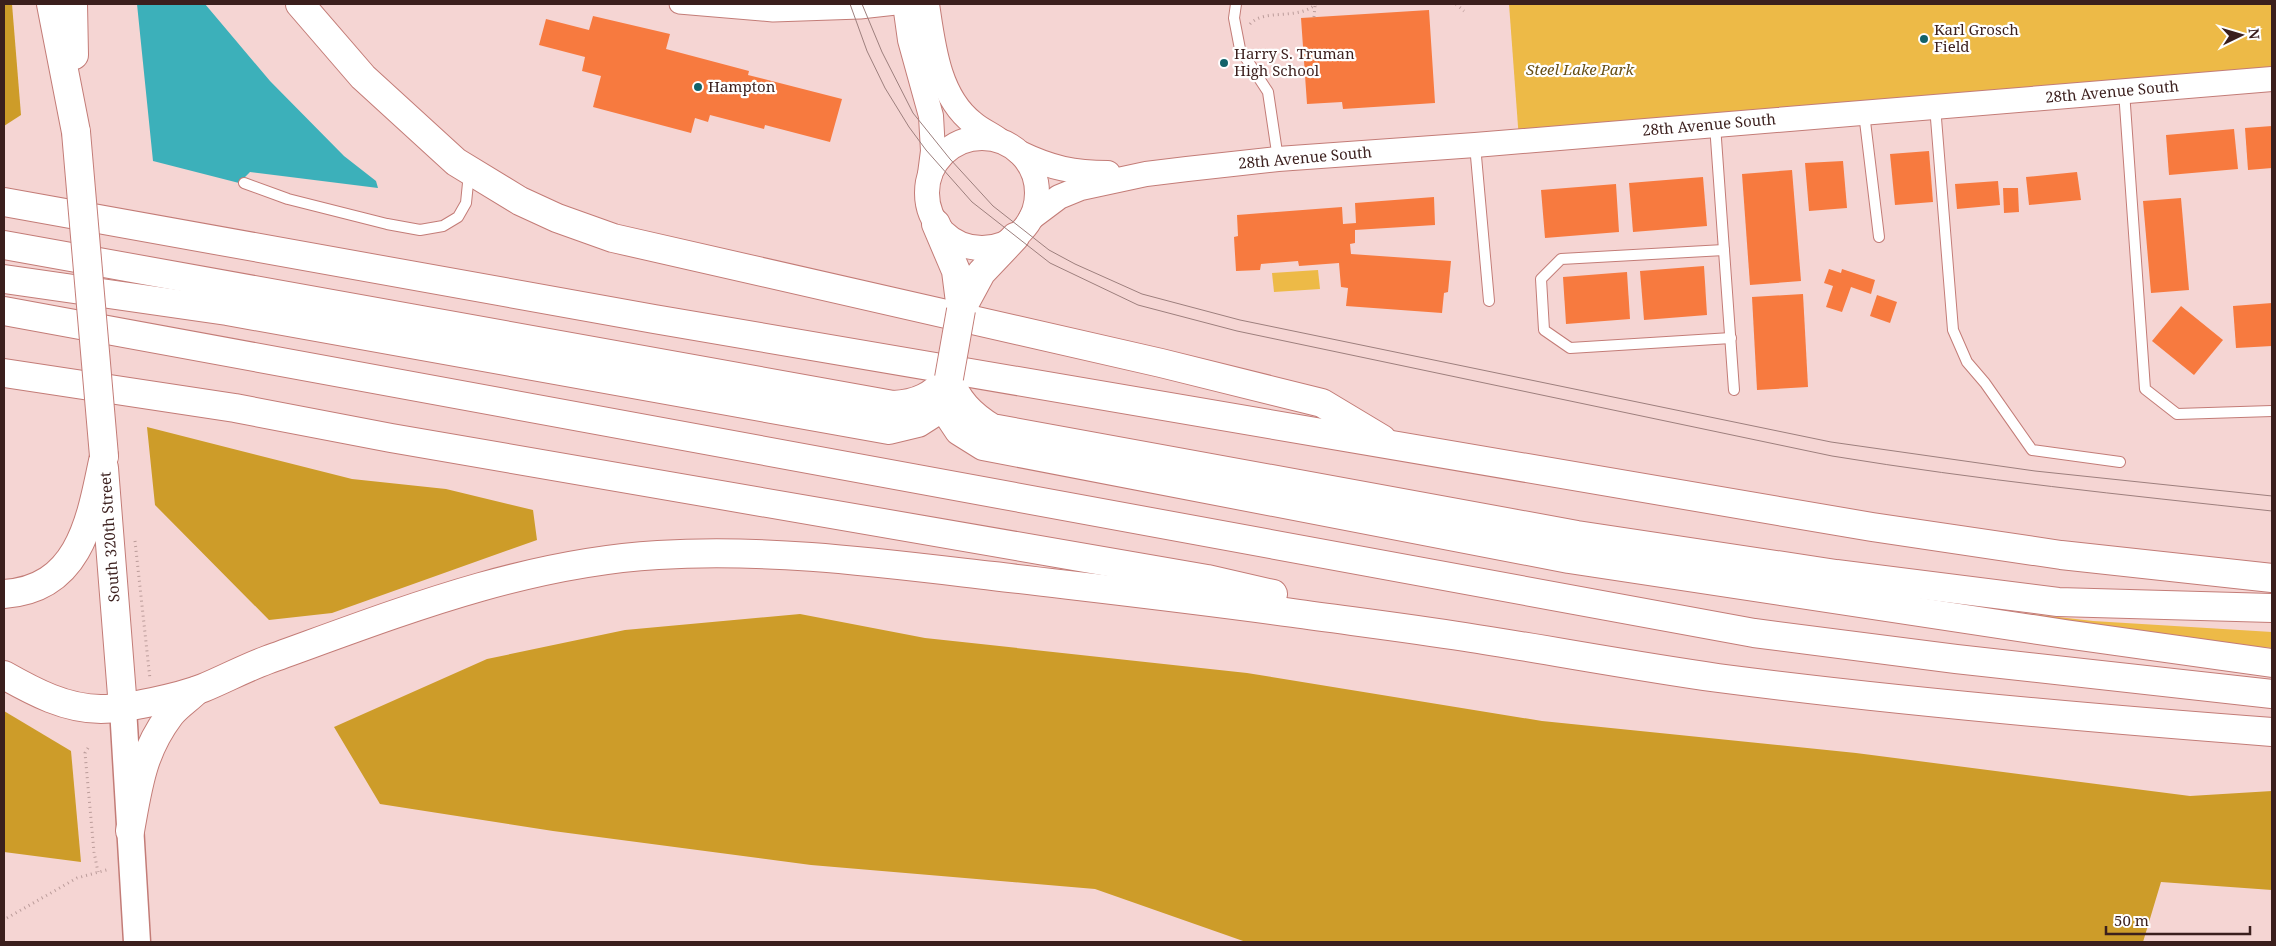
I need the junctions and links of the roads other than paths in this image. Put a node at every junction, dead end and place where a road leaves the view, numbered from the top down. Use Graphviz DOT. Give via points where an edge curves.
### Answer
graph roads {
  1 [pos="51,4"];
  2 [pos="73,4"];
  3 [pos="300,4"];
  4 [pos="679,4"];
  5 [pos="905,4"];
  6 [pos="927,4"];
  7 [pos="1236,4"];
  8 [pos="2272,79"];
  9 [pos="2124,91"];
  10 [pos="1935,106"];
  11 [pos="1864,112"];
  12 [pos="1715,124"];
  13 [pos="76,132"];
  14 [pos="1001,141"];
  15 [pos="1476,145"];
  16 [pos="1020,153"];
  17 [pos="1278,159"];
  18 [pos="470,172"];
  19 [pos="1146,174"];
  20 [pos="930,176"];
  21 [pos="244,182"];
  22 [pos="4,202"];
  23 [pos="936,224"];
  24 [pos="1023,228"];
  25 [pos="1879,237"];
  26 [pos="4,245"];
  27 [pos="1724,250"];
  28 [pos="968,272"];
  29 [pos="4,279"];
  30 [pos="1489,301"];
  31 [pos="4,312"];
  32 [pos="1731,338"];
  33 [pos="4,373"];
  34 [pos="949,378"];
  35 [pos="1734,390"];
  36 [pos="817,405"];
  37 [pos="943,407"];
  38 [pos="2272,411"];
  39 [pos="1395,448"];
  40 [pos="1061,452"];
  41 [pos="104,456"];
  42 [pos="2120,462"];
  43 [pos="2272,578"];
  44 [pos="4,594"];
  45 [pos="2272,608"];
  46 [pos="1460,636"];
  47 [pos="2272,663"];
  48 [pos="4,676"];
  49 [pos="197,690"];
  50 [pos="2272,694"];
  51 [pos="123,708"];
  52 [pos="2272,732"];
  53 [pos="130,831"];
  54 [pos="137,942"];
  1 -- 13 [label="main road, South 320th Street"];
  2 -- 13 [label="main road, South 320th Street"];
  3 -- 18 [label="main road" via="369,83"];
  4 -- 5 [label="street" via="772,12"];
  5 -- 20 [label="street" via="910,40 931,116 933,151"];
  6 -- 14 [label="street" via="940,72 951,98 972,123"];
  7 -- 17 [label="lane" via="1234,18 1240,49 1268,92"];
  8 -- 9 [label="street, 28th Avenue South"];
  9 -- 10 [label="street, 28th Avenue South"];
  9 -- 38 [label="lane" via="2145,389 2177,414"];
  10 -- 11 [label="street, 28th Avenue South"];
  10 -- 42 [label="lane" via="1953,330 1960,350 2032,450"];
  11 -- 12 [label="street, 28th Avenue South"];
  11 -- 25 [label="lane"];
  12 -- 15 [label="street, 28th Avenue South"];
  12 -- 27 [label="lane"];
  13 -- 41 [label="main road, South 320th Street, bridge"];
  14 -- 16 [label="street"];
  14 -- 20 [label="street" via="966,140 950,148 938,160"];
  15 -- 17 [label="street, 28th Avenue South"];
  15 -- 30 [label="lane"];
  16 -- 19 [label="street, 28th Avenue South" via="1045,165 1079,173"];
  16 -- 24 [label="street" via="1031,167 1037,201"];
  17 -- 19 [label="street, 28th Avenue South"];
  18 -- 21 [label="lane" via="466,203 458,216 443,226 420,230 288,199"];
  18 -- 39 [label="main road" via="556,218 613,238 1322,403"];
  19 -- 24 [label="street, 28th Avenue South" via="1081,188 1059,198"];
  20 -- 23 [label="street" via="929,209"];
  22 -- 39 [label="main road"];
  23 -- 24 [label="street" via="948,237 964,245 982,248 999,245"];
  23 -- 28 [label="main road"];
  24 -- 28 [label="main road"];
  26 -- 36 [label="main road"];
  27 -- 32 [label="lane"];
  27 -- 32 [label="lane" via="1562,259 1541,278 1544,330 1570,348"];
  28 -- 34 [label="main road, bridge"];
  29 -- 36 [label="main road" via="227,310"];
  31 -- 50 [label="main road" via="1754,633"];
  32 -- 35 [label="lane"];
  33 -- 46 [label="main road" via="235,408 391,438 1207,579"];
  34 -- 36 [label="main road" via="936,392 908,404"];
  34 -- 37 [label="main road"];
  34 -- 40 [label="main road" via="954,393 976,418 992,428"];
  36 -- 37 [label="main road" via="888,430 918,423"];
  37 -- 40 [label="main road" via="959,431 983,446"];
  39 -- 43 [label="main road" via="1872,527 2061,555"];
  40 -- 45 [label="main road" via="1836,574 2058,602"];
  40 -- 47 [label="main road" via="1569,559"];
  41 -- 44 [label="main road" via="92,513 75,554 62,570 41,585"];
  41 -- 51 [label="main road, South 320th Street"];
  46 -- 49 [label="main road" via="1204,600 856,560 715,552 585,561 475,587 241,670"];
  46 -- 52 [label="main road" via="1717,678 2049,715"];
  48 -- 51 [label="main road" via="71,706 98,710"];
  49 -- 51 [label="main road"];
  49 -- 53 [label="main road" via="172,714 156,736 141,771"];
  51 -- 53 [label="main road, South 320th Street"];
  53 -- 54 [label="main road, South 320th Street"];
}
